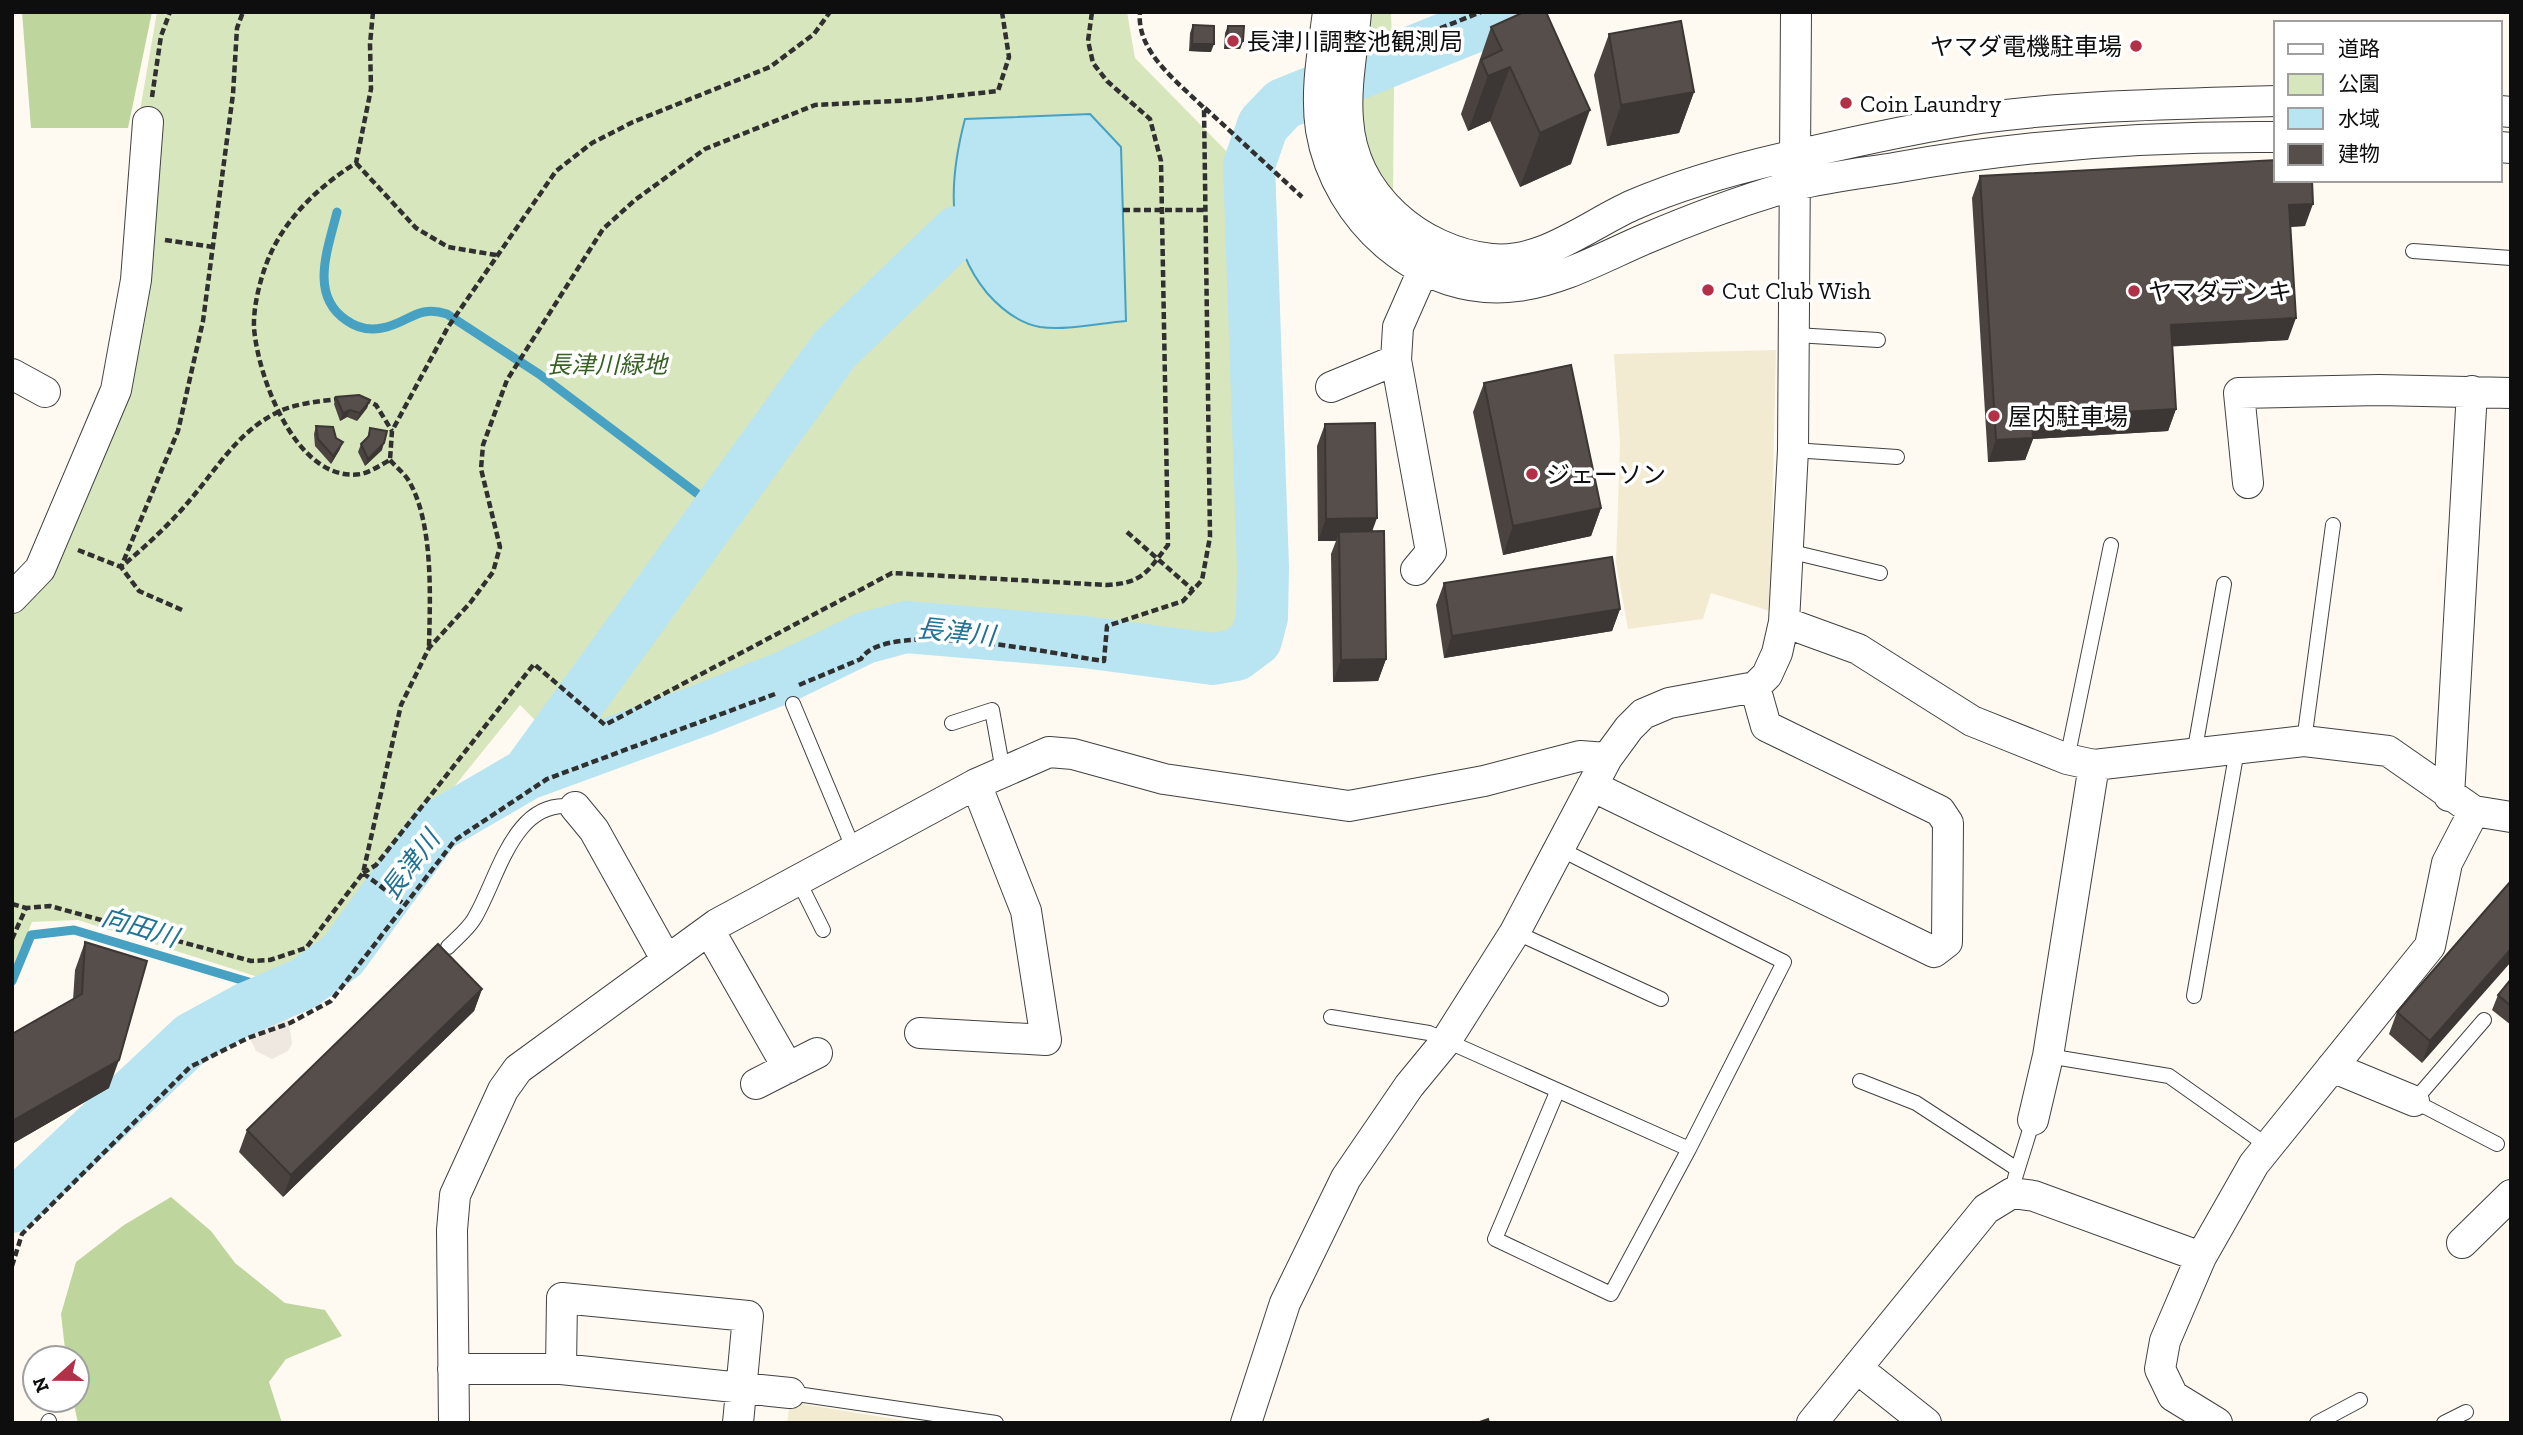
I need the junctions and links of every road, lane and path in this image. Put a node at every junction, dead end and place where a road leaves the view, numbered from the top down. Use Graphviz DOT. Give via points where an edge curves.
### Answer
graph roads {
  1 [pos="170,12"];
  2 [pos="243,12"];
  3 [pos="373,12"];
  4 [pos="830,12"];
  5 [pos="1002,12"];
  6 [pos="1092,12"];
  7 [pos="1140,12"];
  8 [pos="1328,12"];
  9 [pos="1356,12"];
  10 [pos="1481,12"];
  11 [pos="1796,12"];
  12 [pos="1411,40"];
  13 [pos="2274,101"];
  14 [pos="1204,108"];
  15 [pos="148,122"];
  16 [pos="2274,137"];
  17 [pos="1796,155"];
  18 [pos="356,163"];
  19 [pos="1796,185"];
  20 [pos="1302,197"];
  21 [pos="1123,210"];
  22 [pos="1205,210"];
  23 [pos="1162,211"];
  24 [pos="139,236"];
  25 [pos="213,247"];
  26 [pos="2413,251"];
  27 [pos="496,255"];
  28 [pos="2511,258"];
  29 [pos="1424,268"];
  30 [pos="1796,335"];
  31 [pos="1878,340"];
  32 [pos="1396,360"];
  33 [pos="12,374"];
  34 [pos="1331,387"];
  35 [pos="2472,391"];
  36 [pos="45,392"];
  37 [pos="2511,393"];
  38 [pos="359,397"];
  39 [pos="346,398"];
  40 [pos="278,411"];
  41 [pos="392,431"];
  42 [pos="1793,450"];
  43 [pos="1897,457"];
  44 [pos="390,460"];
  45 [pos="2248,483"];
  46 [pos="2333,525"];
  47 [pos="1127,532"];
  48 [pos="55,540"];
  49 [pos="2111,545"];
  50 [pos="1788,551"];
  51 [pos="1157,559"];
  52 [pos="121,567"];
  53 [pos="1416,570"];
  54 [pos="1880,573"];
  55 [pos="2224,584"];
  56 [pos="1193,590"];
  57 [pos="12,597"];
  58 [pos="183,610"];
  59 [pos="1784,622"];
  60 [pos="429,648"];
  61 [pos="1755,687"];
  62 [pos="793,688"];
  63 [pos="780,692"];
  64 [pos="793,704"];
  65 [pos="952,723"];
  66 [pos="2304,741"];
  67 [pos="2237,750"];
  68 [pos="2194,754"];
  69 [pos="1607,758"];
  70 [pos="2081,762"];
  71 [pos="1003,771"];
  72 [pos="976,784"];
  73 [pos="1592,786"];
  74 [pos="2462,804"];
  75 [pos="575,807"];
  76 [pos="2511,817"];
  77 [pos="1560,849"];
  78 [pos="854,850"];
  79 [pos="363,873"];
  80 [pos="798,880"];
  81 [pos="12,904"];
  82 [pos="404,904"];
  83 [pos="26,908"];
  84 [pos="709,930"];
  85 [pos="823,930"];
  86 [pos="1515,932"];
  87 [pos="12,939"];
  88 [pos="448,947"];
  89 [pos="666,959"];
  90 [pos="2194,996"];
  91 [pos="1661,999"];
  92 [pos="1331,1017"];
  93 [pos="2484,1020"];
  94 [pos="920,1033"];
  95 [pos="1446,1041"];
  96 [pos="817,1053"];
  97 [pos="2049,1056"];
  98 [pos="2332,1067"];
  99 [pos="788,1068"];
  100 [pos="1860,1081"];
  101 [pos="756,1084"];
  102 [pos="1556,1092"];
  103 [pos="2414,1101"];
  104 [pos="2033,1120"];
  105 [pos="2497,1143"];
  106 [pos="2268,1146"];
  107 [pos="1689,1149"];
  108 [pos="2014,1181"];
  109 [pos="2511,1195"];
  110 [pos="2462,1243"];
  111 [pos="2201,1257"];
  112 [pos="12,1266"];
  113 [pos="453,1369"];
  114 [pos="561,1369"];
  115 [pos="1858,1369"];
  116 [pos="742,1386"];
  117 [pos="790,1394"];
  118 [pos="2360,1400"];
  119 [pos="2466,1412"];
  120 [pos="454,1423"];
  121 [pos="738,1423"];
  122 [pos="996,1423"];
  123 [pos="1246,1423"];
  124 [pos="1812,1423"];
  125 [pos="1926,1423"];
  126 [pos="2217,1423"];
  127 [pos="2317,1423"];
  128 [pos="2444,1423"];
  1 -- 15 [label="path" via="161,36"];
  2 -- 25 [label="path" via="237,28"];
  3 -- 18 [label="path" via="371,89"];
  4 -- 27 [label="path" via="814,34 770,67 592,143 556,171"];
  5 -- 60 [label="path" via="1009,57 999,91 815,105 705,149 603,229 506,380 483,444 481,469 500,547 493,572"];
  6 -- 23 [label="path" via="1088,41 1093,63 1150,120 1161,161"];
  7 -- 14 [label="path" via="1146,47"];
  8 -- 29 [label="street" via="1319,111 1326,155 1356,216 1391,249"];
  9 -- 17 [label="street" via="1347,100 1353,149 1380,200 1414,232 1433,242 1492,260 1514,259 1546,249 1633,205"];
  10 -- 12 [label="path"];
  11 -- 17 [label="street"];
  13 -- 17 [label="street" via="2155,103 1979,119"];
  14 -- 20 [label="path"];
  14 -- 22 [label="path"];
  15 -- 24 [label="street"];
  16 -- 19 [label="street" via="2068,143 1984,152"];
  17 -- 19 [label="street"];
  18 -- 27 [label="path" via="416,228 448,247"];
  18 -- 40 [label="path" via="323,183 270,255 254,327 263,372"];
  19 -- 29 [label="street" via="1709,214 1553,278 1519,286 1485,288"];
  19 -- 30 [label="street"];
  21 -- 23 [label="path"];
  22 -- 23 [label="path"];
  22 -- 56 [label="path" via="1210,537 1202,580"];
  23 -- 51 [label="path" via="1168,545"];
  24 -- 25 [label="path"];
  24 -- 48 [label="street" via="136,280 116,390"];
  25 -- 52 [label="path" via="203,321 178,431"];
  26 -- 28 [label="lane"];
  27 -- 41 [label="path" via="448,327"];
  29 -- 32 [label="street" via="1398,327"];
  30 -- 31 [label="lane"];
  30 -- 42 [label="street"];
  32 -- 34 [label="street"];
  32 -- 53 [label="street" via="1432,552"];
  33 -- 36 [label="street"];
  35 -- 37 [label="street"];
  35 -- 45 [label="street" via="2239,393"];
  35 -- 74 [label="street"];
  38 -- 41 [label="path" via="376,405"];
  39 -- 40 [label="path"];
  40 -- 44 [label="path" via="298,444 328,470 361,474"];
  40 -- 52 [label="path" via="230,446 190,500"];
  41 -- 44 [label="path"];
  42 -- 43 [label="lane"];
  42 -- 50 [label="street"];
  44 -- 60 [label="path" via="408,480 421,516 430,578"];
  46 -- 66 [label="lane"];
  47 -- 51 [label="path"];
  48 -- 52 [label="path"];
  48 -- 57 [label="street" via="40,569"];
  49 -- 70 [label="lane"];
  50 -- 54 [label="lane"];
  50 -- 59 [label="street"];
  51 -- 56 [label="path"];
  51 -- 79 [label="path" via="1143,577 1128,584 892,573 605,725 534,664 376,865"];
  52 -- 58 [label="path" via="139,591"];
  55 -- 68 [label="lane"];
  56 -- 62 [label="path" via="1183,601 1107,626 1104,661 946,639 895,640"];
  59 -- 61 [label="street" via="1767,676"];
  59 -- 70 [label="street" via="1858,649 1972,721"];
  60 -- 79 [label="path" via="401,705"];
  61 -- 69 [label="street" via="1669,703 1643,714"];
  61 -- 73 [label="street" via="1766,726 1940,811 1948,823 1947,942 1934,952"];
  63 -- 82 [label="path" via="547,779 455,840"];
  64 -- 78 [label="lane"];
  65 -- 71 [label="lane" via="992,710"];
  66 -- 67 [label="street"];
  66 -- 74 [label="street" via="2388,751"];
  67 -- 68 [label="street"];
  67 -- 90 [label="lane"];
  68 -- 70 [label="street"];
  69 -- 71 [label="street" via="1580,756 1484,781 1349,806 1164,779 1073,754 1049,752"];
  69 -- 73 [label="street"];
  70 -- 97 [label="street"];
  71 -- 72 [label="street"];
  72 -- 78 [label="street"];
  72 -- 94 [label="street" via="1026,911 1046,1040"];
  73 -- 77 [label="street"];
  74 -- 76 [label="street"];
  74 -- 98 [label="street" via="2430,946"];
  75 -- 88 [label="lane" via="560,804 551,808 513,835 472,922"];
  75 -- 89 [label="street" via="594,830"];
  77 -- 86 [label="street"];
  77 -- 107 [label="lane" via="1784,962"];
  78 -- 80 [label="street"];
  79 -- 82 [label="path"];
  79 -- 83 [label="path" via="306,948 270,960 221,954 50,906"];
  80 -- 84 [label="street"];
  80 -- 85 [label="lane"];
  81 -- 83 [label="path"];
  82 -- 112 [label="path" via="331,1001 190,1067 22,1234"];
  83 -- 87 [label="path"];
  84 -- 89 [label="street"];
  84 -- 99 [label="street"];
  86 -- 91 [label="lane"];
  86 -- 95 [label="street"];
  89 -- 113 [label="street" via="518,1069 503,1090 455,1195"];
  92 -- 95 [label="lane" via="1429,1033"];
  93 -- 103 [label="lane"];
  95 -- 102 [label="lane"];
  95 -- 123 [label="street" via="1346,1178 1285,1303"];
  96 -- 99 [label="street"];
  97 -- 104 [label="street"];
  97 -- 106 [label="lane" via="2169,1076"];
  98 -- 103 [label="street"];
  98 -- 106 [label="street"];
  99 -- 101 [label="street"];
  100 -- 108 [label="lane" via="1916,1103"];
  102 -- 107 [label="lane"];
  102 -- 107 [label="lane" via="1495,1239 1611,1294"];
  103 -- 105 [label="lane"];
  104 -- 108 [label="lane"];
  106 -- 111 [label="street"];
  108 -- 111 [label="street" via="2034,1196"];
  108 -- 115 [label="street" via="1986,1209"];
  109 -- 110 [label="street"];
  111 -- 126 [label="street" via="2165,1341 2160,1369 2173,1396"];
  113 -- 114 [label="street"];
  113 -- 120 [label="street"];
  114 -- 116 [label="street"];
  114 -- 116 [label="street" via="562,1298 748,1316"];
  115 -- 124 [label="street"];
  115 -- 125 [label="street"];
  116 -- 117 [label="street"];
  116 -- 121 [label="street"];
  117 -- 122 [label="lane"];
  118 -- 127 [label="lane"];
  119 -- 128 [label="lane"];
}
